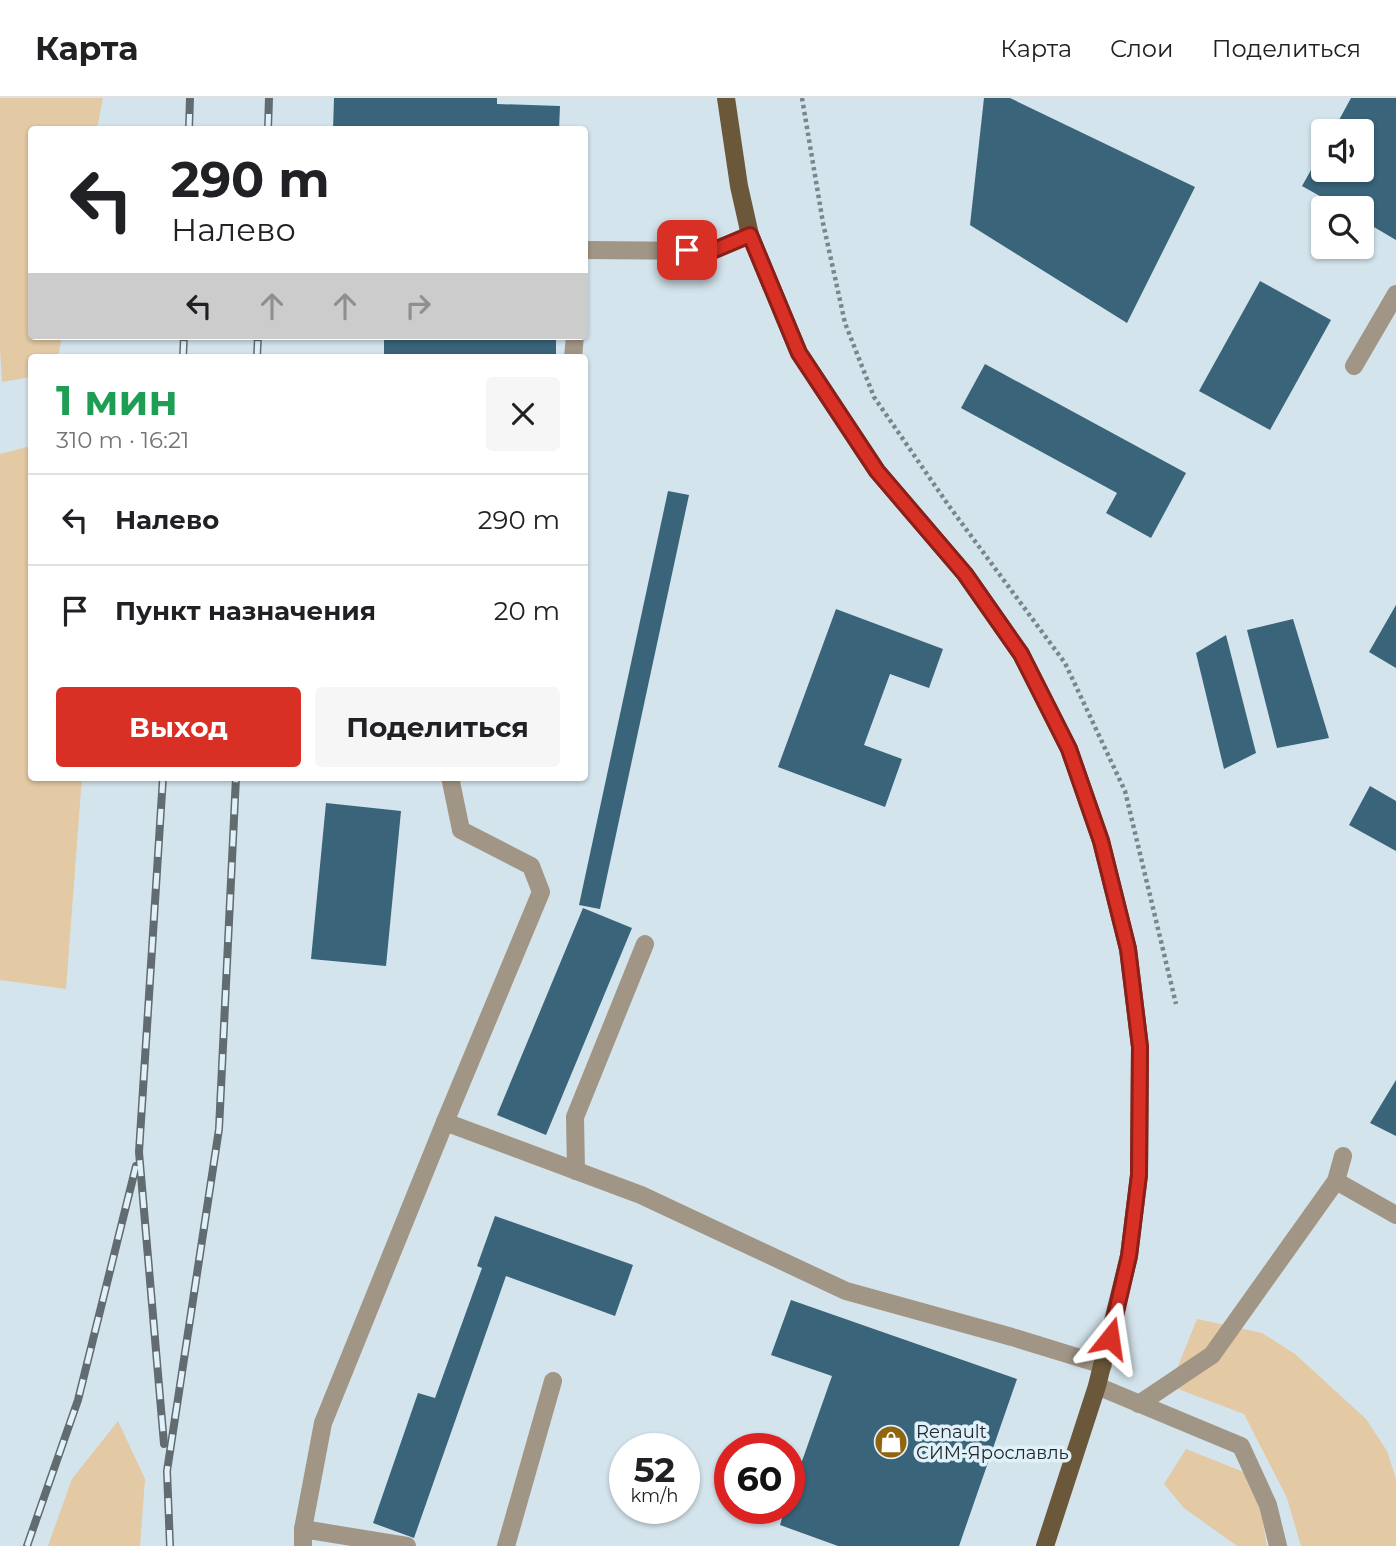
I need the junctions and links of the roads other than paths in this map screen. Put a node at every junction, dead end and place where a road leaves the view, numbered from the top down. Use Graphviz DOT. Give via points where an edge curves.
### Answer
graph roads {
  1 [pos="726,98"];
  2 [pos="750,235"];
  3 [pos="588,250"];
  4 [pos="1396,293"];
  5 [pos="1354,366"];
  6 [pos="451,781"];
  7 [pos="645,944"];
  8 [pos="445,1122"];
  9 [pos="1343,1156"];
  10 [pos="576,1171"];
  11 [pos="1336,1181"];
  12 [pos="1396,1215"];
  13 [pos="1102,1365"];
  14 [pos="553,1381"];
  15 [pos="1097,1387"];
  16 [pos="1139,1404"];
  17 [pos="303,1538"];
  18 [pos="407,1546"];
  19 [pos="506,1546"];
  20 [pos="1045,1546"];
  21 [pos="1278,1546"];
  1 -- 2 [label="main road"];
  2 -- 3 [label="lane" via="712,251"];
  2 -- 13 [label="main road" via="806,364 877,471 965,574 1021,654 1069,749 1101,841 1128,949 1140,1047 1139,1175 1128,1266"];
  4 -- 5 [label="lane"];
  6 -- 8 [label="lane" via="461,830 531,866 541,892"];
  7 -- 10 [label="lane" via="575,1117"];
  8 -- 10 [label="lane"];
  8 -- 17 [label="lane" via="323,1423"];
  9 -- 11 [label="lane"];
  10 -- 13 [label="lane" via="652,1200 846,1291"];
  11 -- 12 [label="lane"];
  11 -- 16 [label="lane" via="1212,1355"];
  13 -- 15 [label="main road"];
  14 -- 19 [label="lane"];
  15 -- 16 [label="lane"];
  15 -- 20 [label="main road"];
  16 -- 21 [label="lane" via="1241,1446 1268,1504"];
  17 -- 18 [label="lane"];
}
